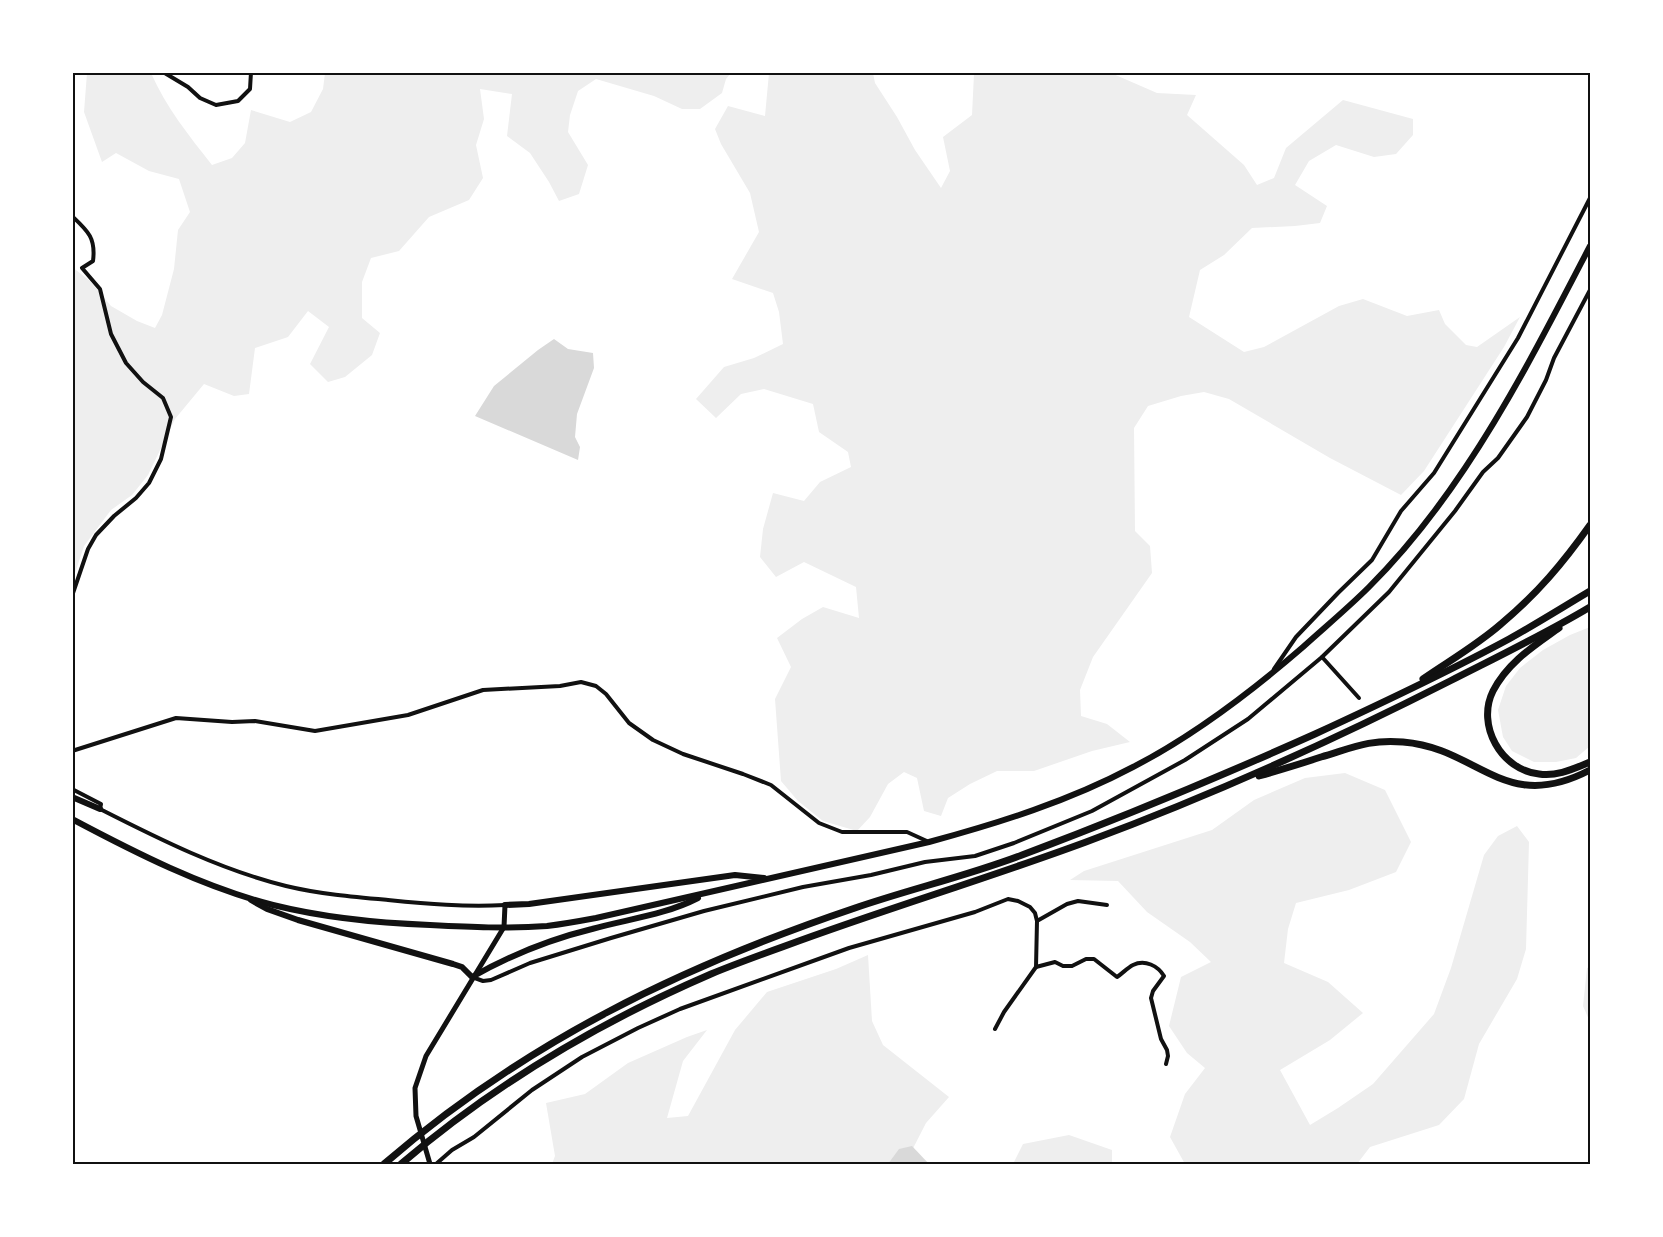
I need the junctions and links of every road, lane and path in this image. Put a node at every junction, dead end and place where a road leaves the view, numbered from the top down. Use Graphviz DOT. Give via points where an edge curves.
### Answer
graph roads {
  1 [pos="163,72"];
  2 [pos="251,72"];
  3 [pos="1590,198"];
  4 [pos="72,216"];
  5 [pos="1590,246"];
  6 [pos="1590,290"];
  7 [pos="1590,525"];
  8 [pos="1590,591"];
  9 [pos="72,596"];
  10 [pos="1590,606"];
  11 [pos="1582,612"];
  12 [pos="1322,657"];
  13 [pos="1268,677"];
  14 [pos="1398,696"];
  15 [pos="1360,698"];
  16 [pos="72,750"];
  17 [pos="1590,762"];
  18 [pos="1590,770"];
  19 [pos="1237,782"];
  20 [pos="72,789"];
  21 [pos="72,797"];
  22 [pos="100,808"];
  23 [pos="72,818"];
  24 [pos="929,842"];
  25 [pos="770,878"];
  26 [pos="239,893"];
  27 [pos="707,893"];
  28 [pos="505,905"];
  29 [pos="1107,905"];
  30 [pos="1037,921"];
  31 [pos="504,927"];
  32 [pos="1036,967"];
  33 [pos="472,977"];
  34 [pos="995,1029"];
  35 [pos="1166,1064"];
  36 [pos="384,1164"];
  37 [pos="401,1164"];
  38 [pos="430,1164"];
  39 [pos="436,1164"];
  1 -- 2 [label="street" via="200,98 216,105 238,101 250,89"];
  3 -- 13 [label="street" via="1518,338 1434,473 1401,511 1372,560 1296,637"];
  4 -- 9 [label="street" via="87,230 94,248 92,262 82,268 100,289 111,334 126,363 163,398 171,418 161,459 149,483 96,535"];
  5 -- 13 [label="main road" via="1528,364 1465,469 1406,546 1369,587"];
  6 -- 12 [label="street" via="1527,417 1498,458 1483,472 1388,592"];
  7 -- 14 [label="highway" via="1555,573 1500,625"];
  8 -- 14 [label="highway" via="1509,639"];
  10 -- 11 [label="highway"];
  11 -- 17 [label="highway" via="1511,664 1492,693 1488,728 1505,759 1523,770 1539,775 1558,773"];
  11 -- 19 [label="highway" via="1401,706"];
  12 -- 15 [label="street"];
  12 -- 33 [label="street" via="1248,720 1185,760 1092,811 1014,843 975,856 925,862 704,911 539,960 491,980"];
  13 -- 24 [label="main road" via="1176,743 1132,768 1045,807"];
  14 -- 36 [label="highway" via="1233,771 1082,832 1017,857 854,908 709,963 647,991 594,1018 473,1093"];
  16 -- 24 [label="street" via="176,718 255,721 315,731 408,715 483,690 580,682 596,686 606,694 629,723 652,740 771,786 820,823 842,832 907,832"];
  18 -- 19 [label="highway" via="1563,782 1519,785 1425,746 1379,742 1358,744"];
  19 -- 37 [label="highway" via="1079,844 857,919 712,974 638,1009 538,1065 442,1131"];
  20 -- 22 [label="street" via="97,801"];
  21 -- 22 [label="main road"];
  22 -- 28 [label="street" via="170,844 286,886 342,896 424,904"];
  23 -- 26 [label="main road" via="150,858"];
  24 -- 25 [label="main road"];
  25 -- 27 [label="main road"];
  25 -- 28 [label="main road" via="735,874"];
  26 -- 31 [label="main road" via="323,916 393,924"];
  26 -- 33 [label="main road" via="266,910 462,966"];
  27 -- 31 [label="main road" via="596,918 548,926"];
  27 -- 33 [label="main road" via="672,910 564,937 495,964"];
  28 -- 31 [label="street"];
  29 -- 30 [label="street" via="1078,901"];
  30 -- 32 [label="street"];
  30 -- 39 [label="street" via="1030,907 1008,900 849,948 680,1010 574,1062"];
  31 -- 33 [label="street"];
  32 -- 34 [label="street"];
  32 -- 35 [label="street" via="1055,962 1072,966 1094,959 1117,977 1140,962 1160,969 1164,976 1151,998 1159,1033 1167,1050"];
  33 -- 38 [label="street" via="426,1056 415,1088 416,1116"];
}
